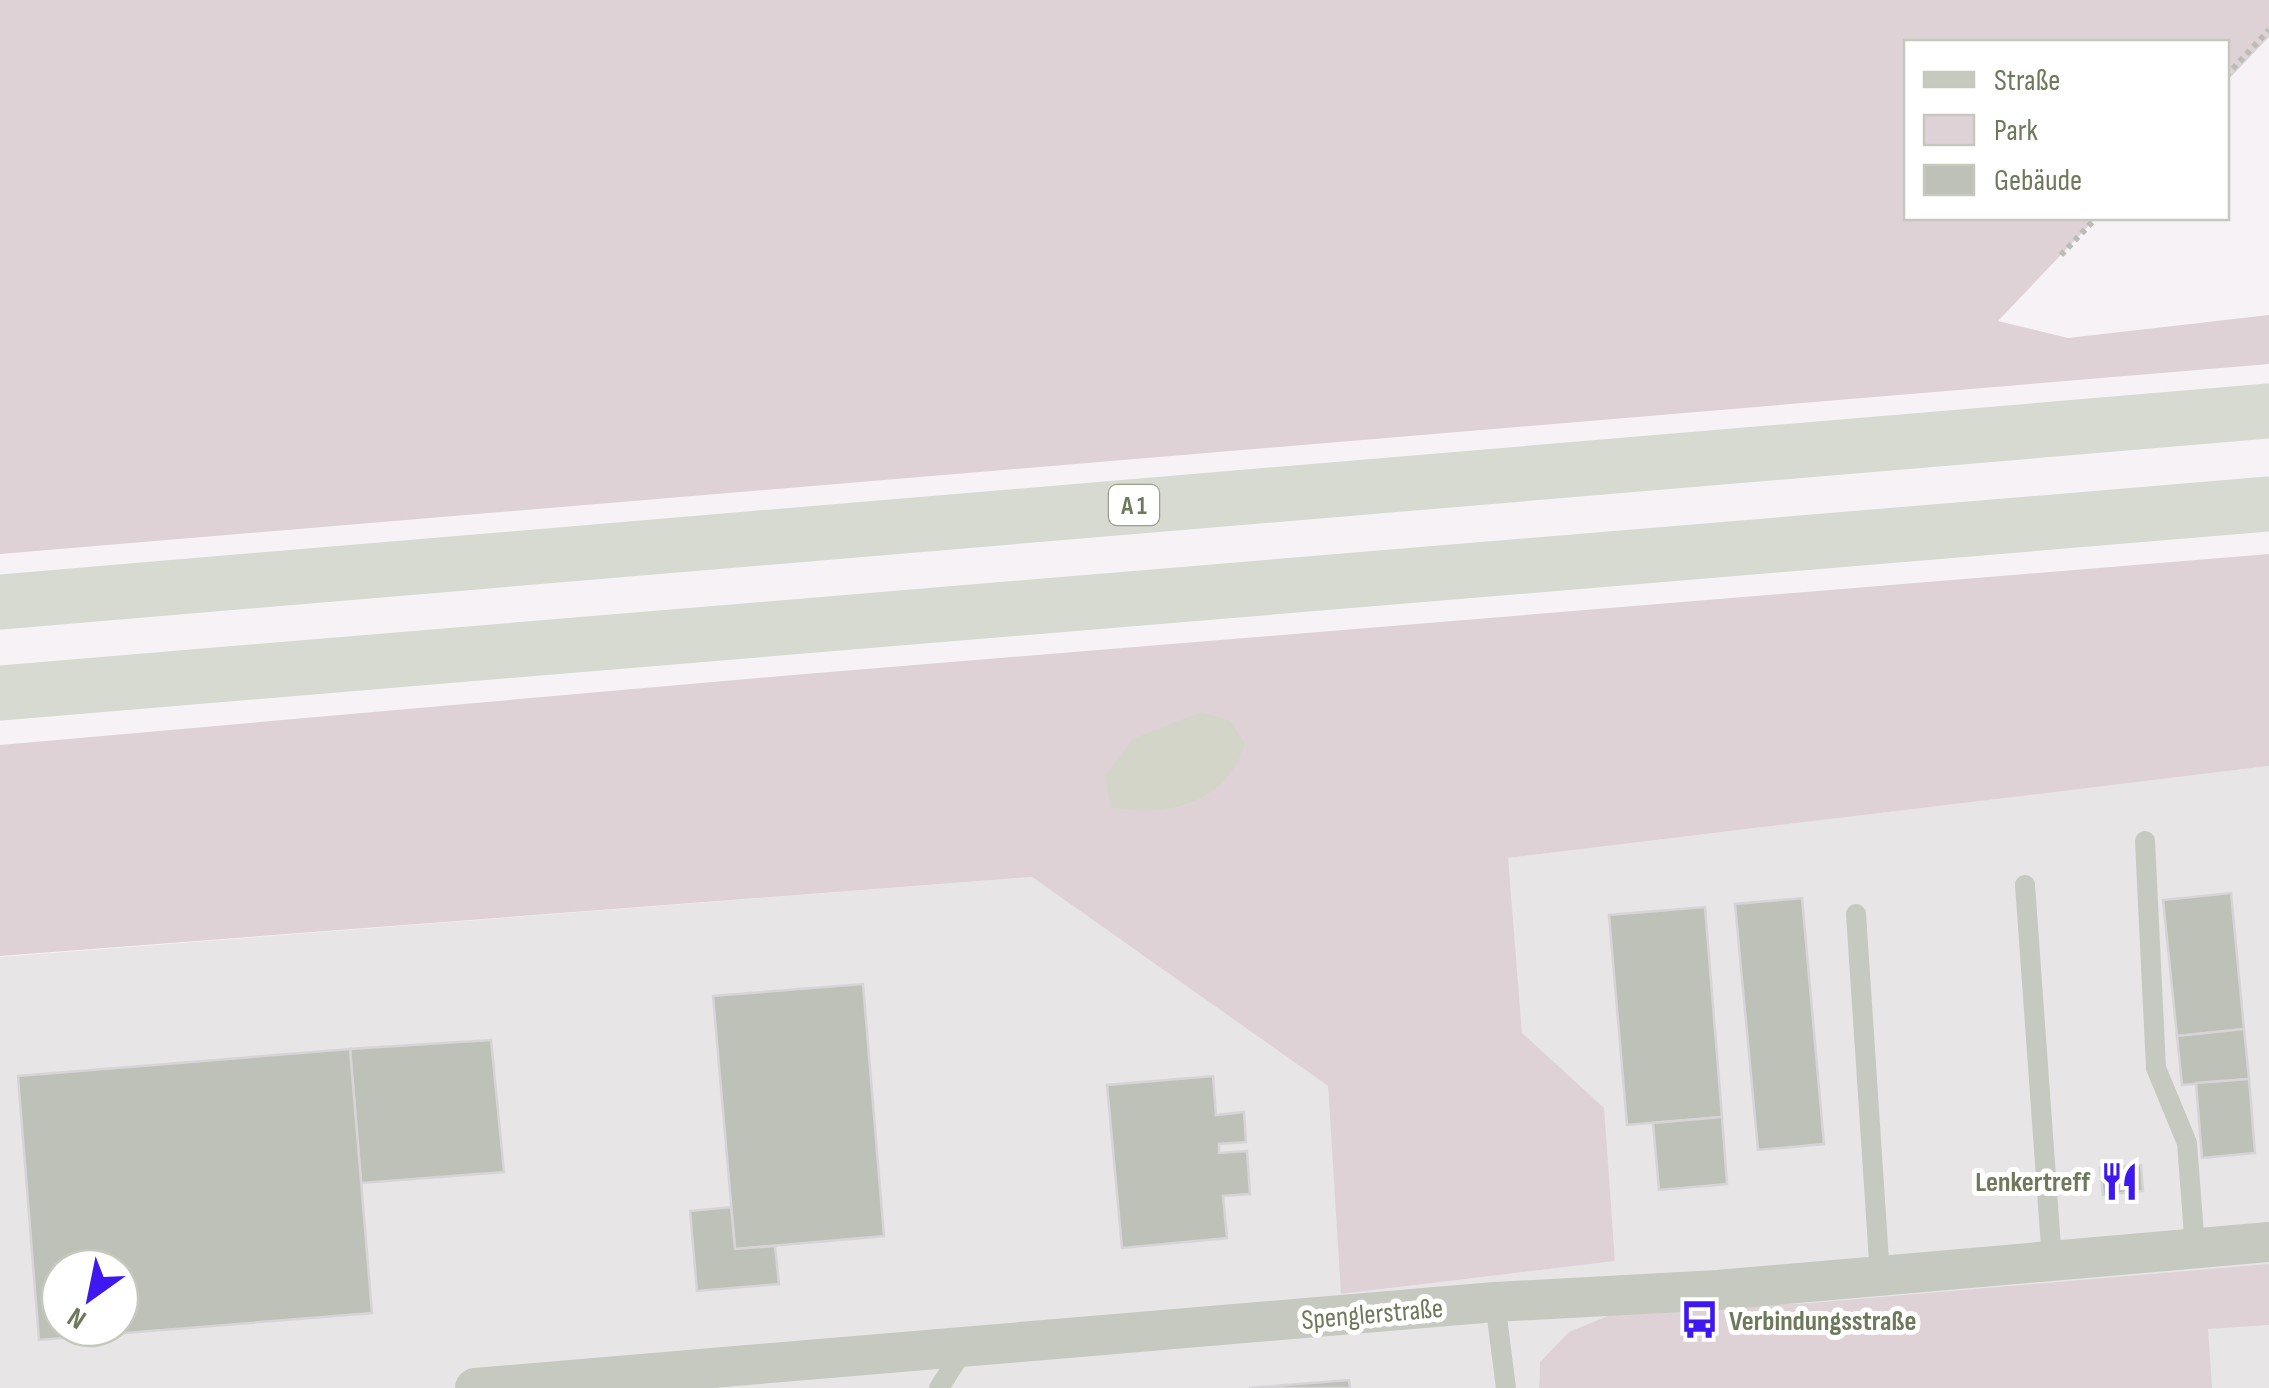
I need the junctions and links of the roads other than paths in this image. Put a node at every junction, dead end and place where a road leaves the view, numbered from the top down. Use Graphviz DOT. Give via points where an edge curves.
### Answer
graph roads {
  1 [pos="2269,412"];
  2 [pos="2269,504"];
  3 [pos="0,602"];
  4 [pos="0,692"];
  5 [pos="2145,841"];
  6 [pos="2025,885"];
  7 [pos="1856,914"];
  8 [pos="2269,1242"];
  9 [pos="2195,1248"];
  10 [pos="2052,1261"];
  11 [pos="1880,1276"];
  12 [pos="1495,1302"];
  13 [pos="965,1347"];
  14 [pos="642,1381"];
  15 [pos="475,1388"];
  16 [pos="939,1388"];
  17 [pos="1506,1388"];
  1 -- 3 [label="highway, A 1"];
  2 -- 4 [label="highway"];
  5 -- 9 [label="lane" via="2156,1068 2187,1144"];
  6 -- 10 [label="lane"];
  7 -- 11 [label="lane"];
  8 -- 9 [label="street, Spenglerstraße"];
  9 -- 10 [label="street, Spenglerstraße"];
  10 -- 11 [label="street, Spenglerstraße"];
  11 -- 12 [label="street, Spenglerstraße"];
  12 -- 13 [label="street, Spenglerstraße"];
  12 -- 17 [label="lane"];
  13 -- 14 [label="street, Spenglerstraße"];
  13 -- 16 [label="lane"];
  14 -- 15 [label="street, Spenglerstraße"];
}
